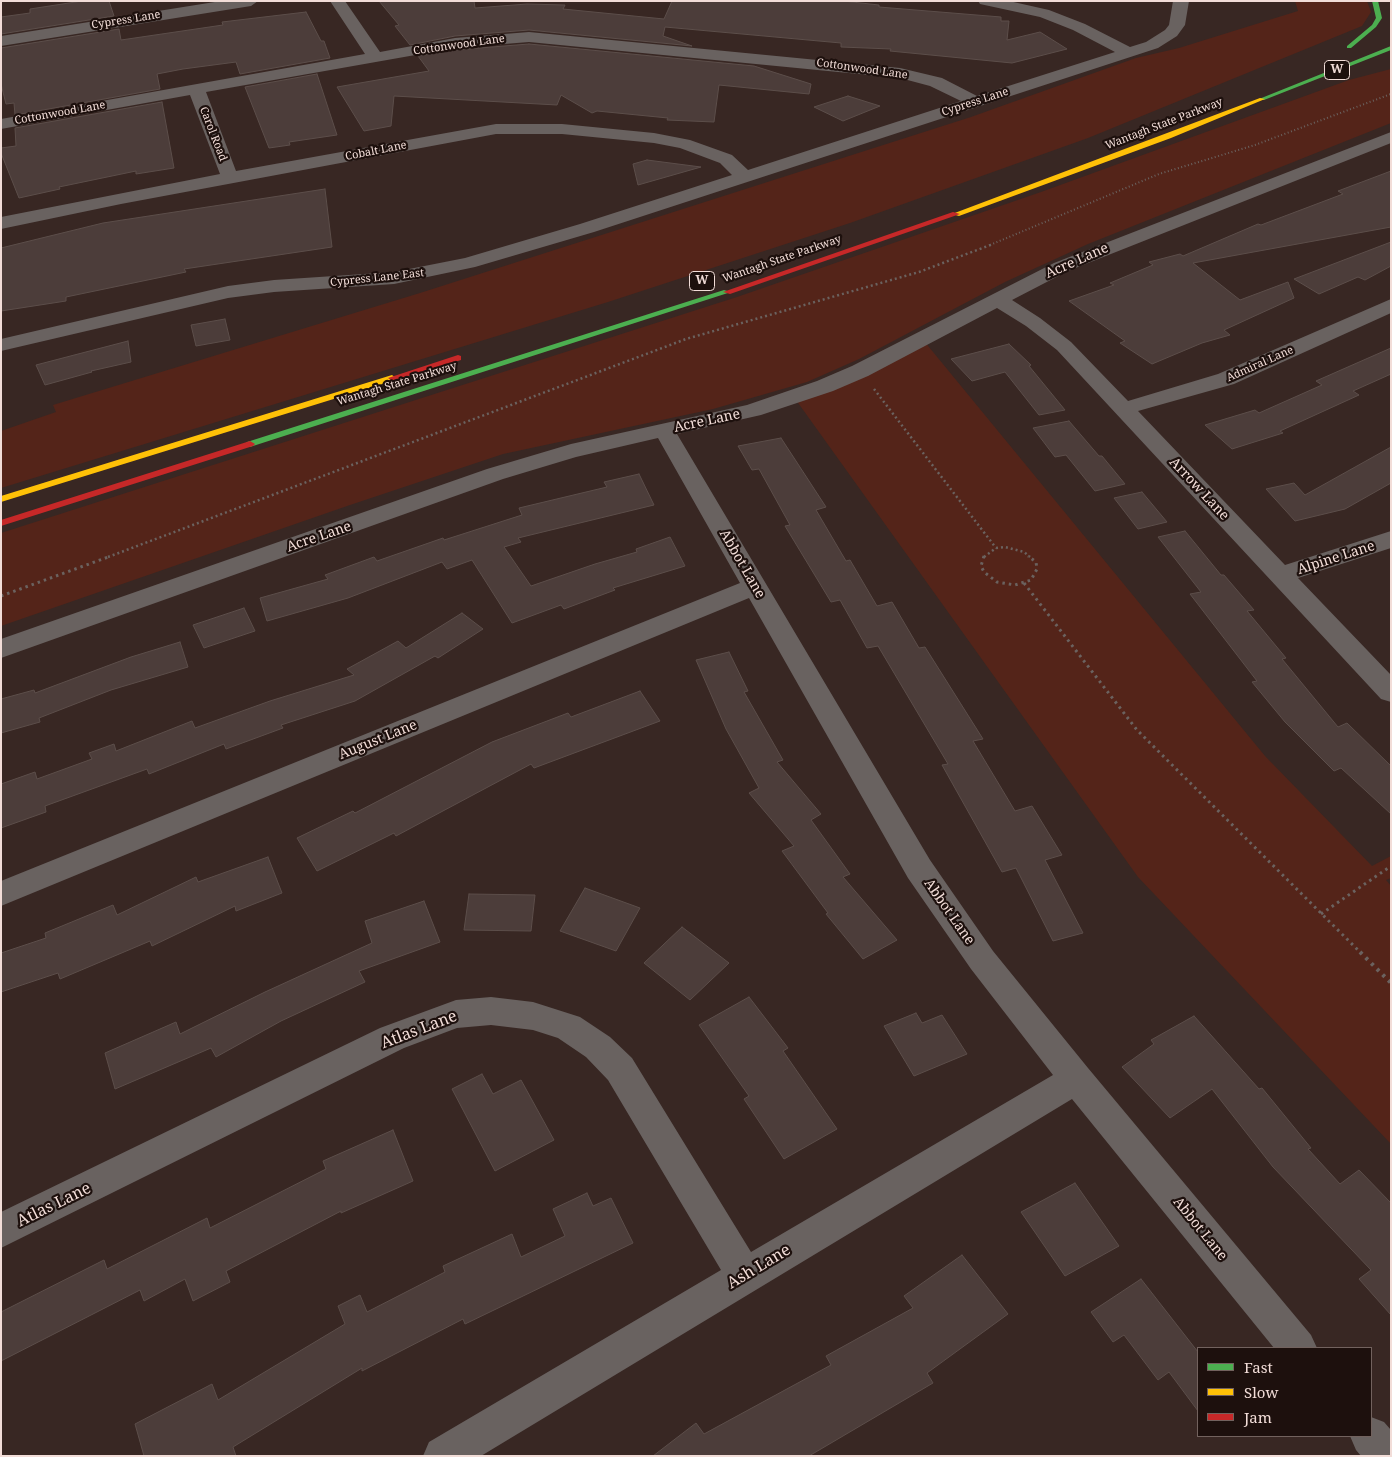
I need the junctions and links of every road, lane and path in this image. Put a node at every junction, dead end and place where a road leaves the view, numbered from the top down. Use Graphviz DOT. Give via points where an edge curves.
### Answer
graph roads {
  1 [pos="149,1"];
  2 [pos="251,1"];
  3 [pos="337,1"];
  4 [pos="985,1"];
  5 [pos="1181,1"];
  6 [pos="1375,1"];
  7 [pos="156,16"];
  8 [pos="1382,33"];
  9 [pos="1,41"];
  10 [pos="1391,48"];
  11 [pos="1129,53"];
  12 [pos="376,58"];
  13 [pos="1365,70"];
  14 [pos="196,89"];
  15 [pos="1283,92"];
  16 [pos="1391,94"];
  17 [pos="975,102"];
  18 [pos="1,124"];
  19 [pos="1391,137"];
  20 [pos="744,176"];
  21 [pos="230,178"];
  22 [pos="1,223"];
  23 [pos="997,300"];
  24 [pos="1391,305"];
  25 [pos="1,345"];
  26 [pos="467,355"];
  27 [pos="860,371"];
  28 [pos="1123,409"];
  29 [pos="664,430"];
  30 [pos="1,499"];
  31 [pos="1,523"];
  32 [pos="1391,539"];
  33 [pos="996,548"];
  34 [pos="1281,575"];
  35 [pos="1024,583"];
  36 [pos="755,586"];
  37 [pos="1,596"];
  38 [pos="1,649"];
  39 [pos="1391,692"];
  40 [pos="1391,866"];
  41 [pos="1,894"];
  42 [pos="1321,914"];
  43 [pos="1391,983"];
  44 [pos="1076,1079"];
  45 [pos="1,1231"];
  46 [pos="745,1276"];
  47 [pos="1297,1347"];
  48 [pos="1371,1437"];
  49 [pos="443,1456"];
  50 [pos="1387,1456"];
  1 -- 7 [label="street"];
  2 -- 7 [label="street, Cypress Lane"];
  3 -- 12 [label="street"];
  4 -- 11 [label="street" via="1044,12"];
  5 -- 11 [label="street, Cypress Lane" via="1177,25 1171,33 1152,45"];
  6 -- 8 [label="highway, W" via="1379,18 1374,26 1344,49"];
  7 -- 9 [label="street, Cypress Lane"];
  10 -- 15 [label="highway, Wantagh State Parkway / W"];
  11 -- 17 [label="street, Cypress Lane"];
  12 -- 14 [label="street, Cottonwood Lane"];
  12 -- 17 [label="street, Cottonwood Lane" via="490,38 558,38 900,73 936,82"];
  13 -- 15 [label="highway"];
  14 -- 18 [label="street, Cottonwood Lane"];
  14 -- 21 [label="street, Carol Road"];
  15 -- 31 [label="highway, Wantagh State Parkway / W" via="908,231 662,314"];
  16 -- 37 [label="path" via="1255,145 1159,174 938,266 686,339"];
  17 -- 20 [label="street, Cypress Lane"];
  19 -- 23 [label="street, Acre Lane" via="1060,266"];
  20 -- 21 [label="street, Cobalt Lane" via="726,159 684,144 601,132 524,127 452,135"];
  20 -- 25 [label="street, Cypress Lane East" via="586,228 434,271 394,278 228,292"];
  21 -- 22 [label="street, Cobalt Lane"];
  23 -- 27 [label="street, Acre Lane"];
  23 -- 28 [label="street, Arrow Lane" via="1064,346"];
  24 -- 28 [label="street, Admiral Lane" via="1226,379"];
  26 -- 30 [label="highway, Wantagh State Parkway"];
  27 -- 29 [label="street, Acre Lane" via="762,408"];
  27 -- 33 [label="path"];
  28 -- 34 [label="street, Arrow Lane"];
  29 -- 36 [label="street, Abbot Lane"];
  29 -- 38 [label="street, Acre Lane" via="572,451 495,474"];
  32 -- 34 [label="street, Alpine Lane"];
  33 -- 35 [label="path" via="1015,548 1036,562 1036,575"];
  33 -- 35 [label="path" via="984,555 981,566 984,572 997,582"];
  34 -- 39 [label="street, Arrow Lane"];
  35 -- 42 [label="path" via="1137,730"];
  36 -- 41 [label="street, August Lane"];
  36 -- 44 [label="street, Abbot Lane" via="920,869 982,960"];
  40 -- 42 [label="path"];
  42 -- 43 [label="path"];
  44 -- 46 [label="street, Ash Lane"];
  44 -- 47 [label="street, Abbot Lane"];
  45 -- 46 [label="street, Atlas Lane" via="392,1038 456,1014 491,1011 534,1016 568,1027 598,1046 620,1069"];
  46 -- 49 [label="street, Ash Lane"];
  48 -- 50 [label="street"];
}
